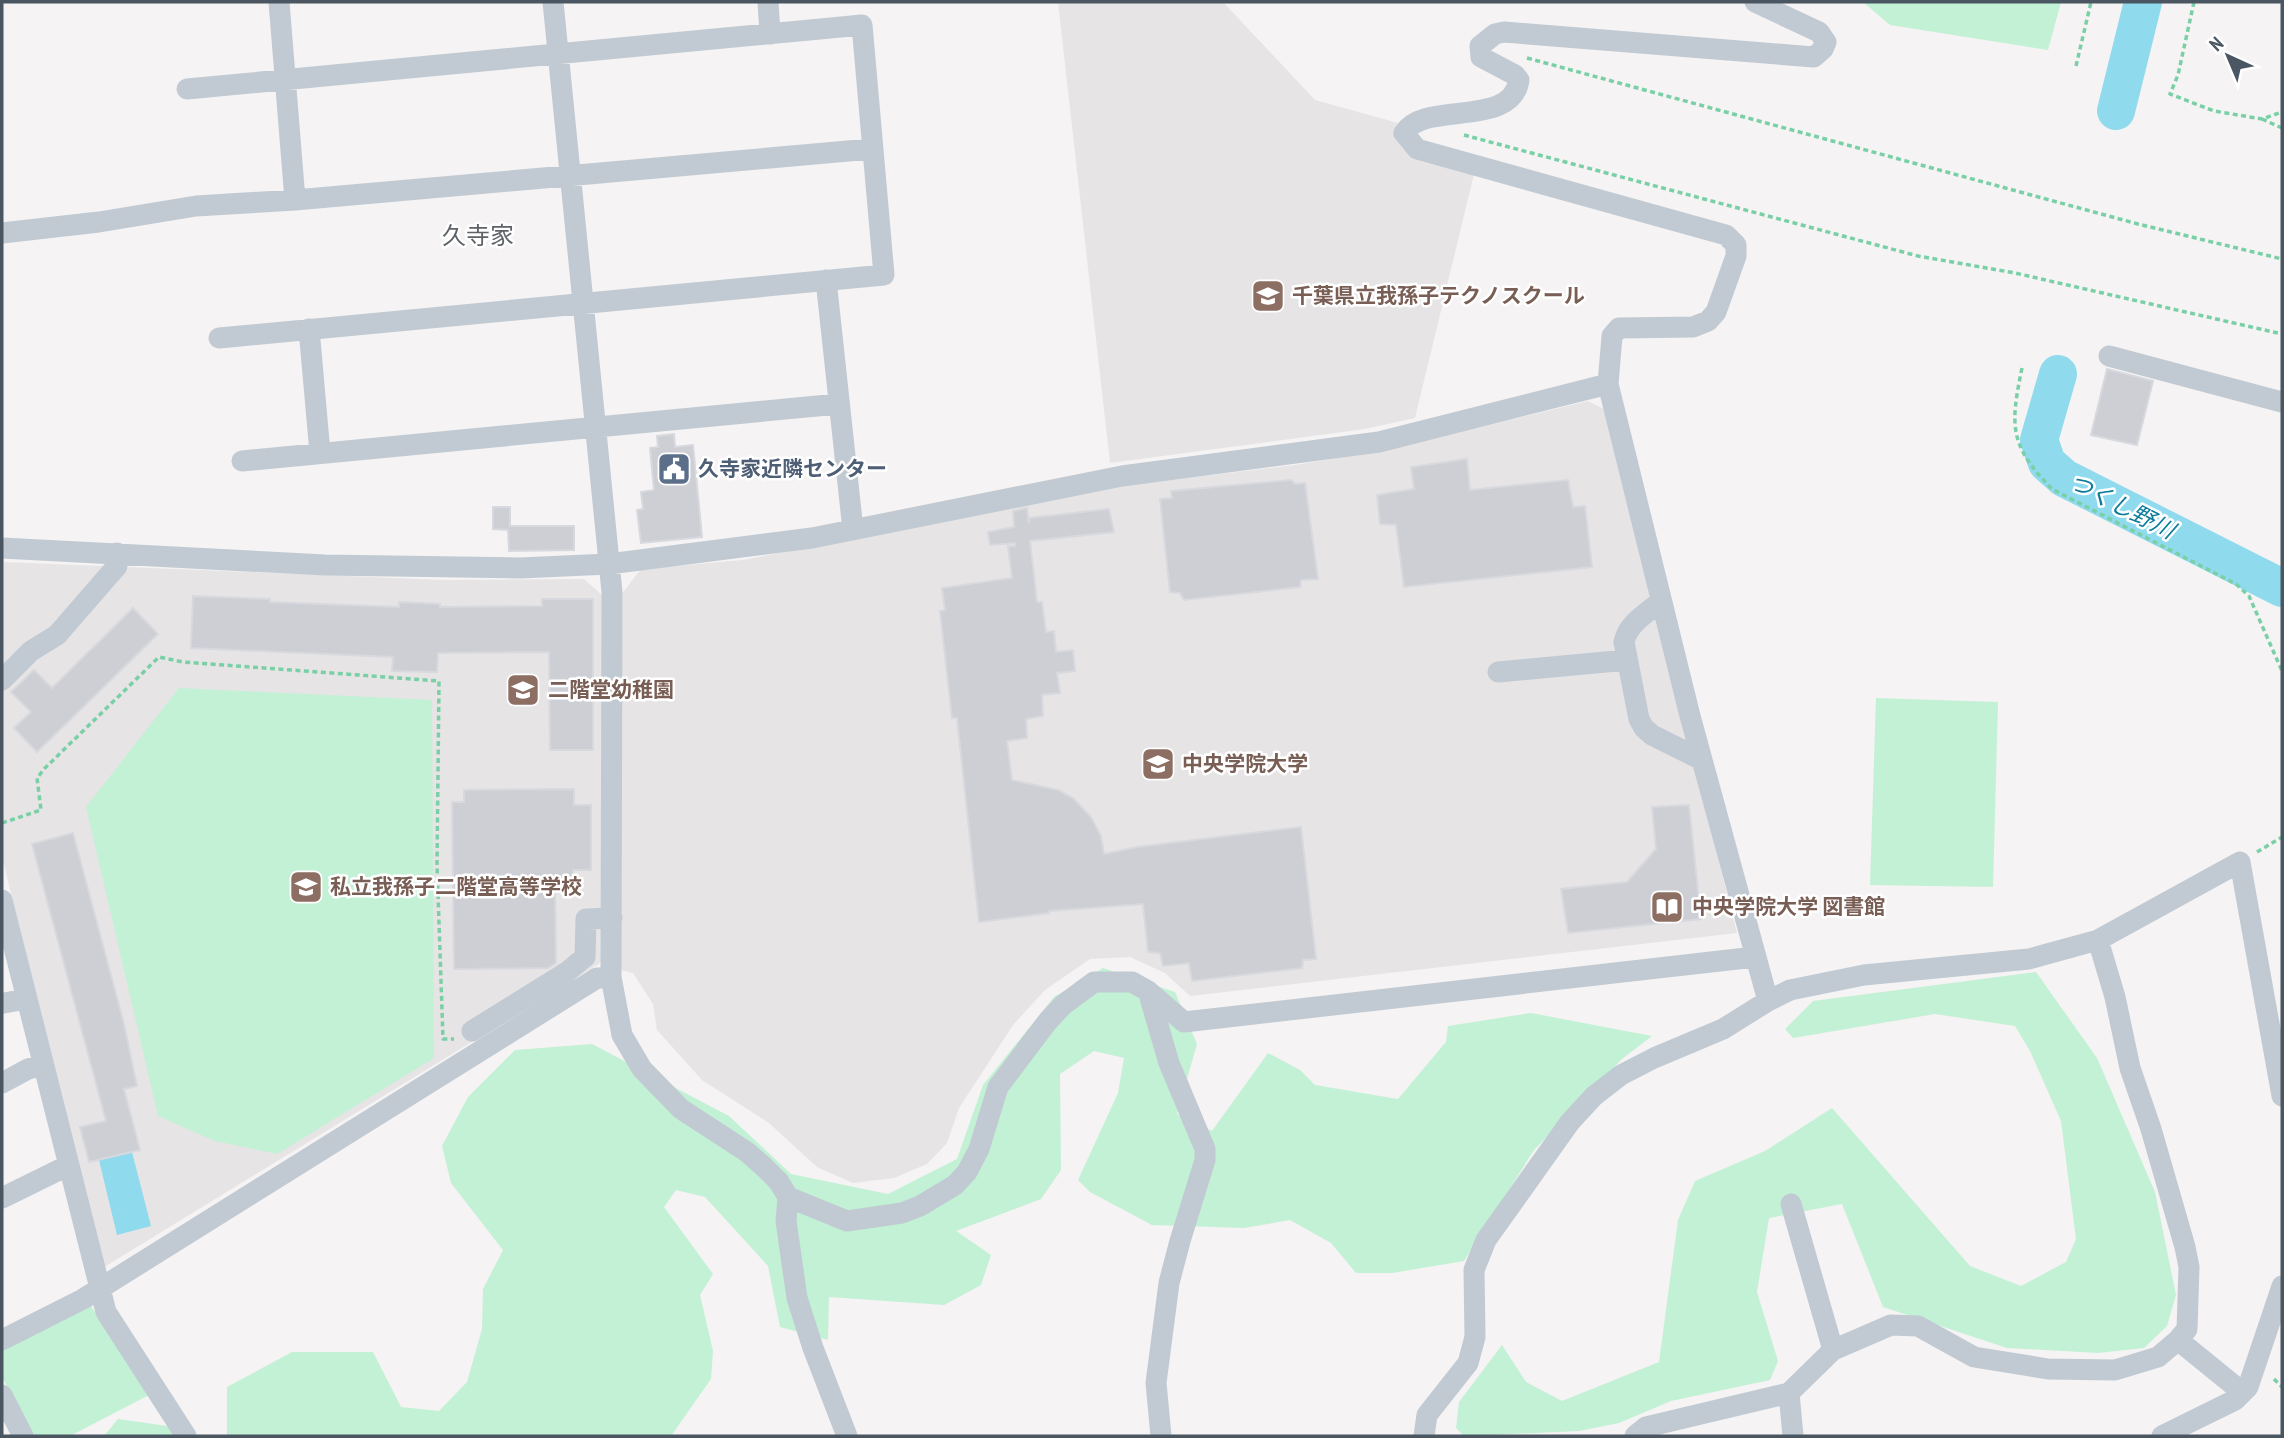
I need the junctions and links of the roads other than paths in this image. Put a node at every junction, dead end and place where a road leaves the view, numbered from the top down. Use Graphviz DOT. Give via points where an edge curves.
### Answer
graph roads {
  1 [pos="279,2"];
  2 [pos="553,2"];
  3 [pos="768,2"];
  4 [pos="1755,2"];
  5 [pos="770,34"];
  6 [pos="558,54"];
  7 [pos="285,80"];
  8 [pos="187,89"];
  9 [pos="871,149"];
  10 [pos="570,176"];
  11 [pos="295,200"];
  12 [pos="2,233"];
  13 [pos="826,280"];
  14 [pos="583,303"];
  15 [pos="309,329"];
  16 [pos="219,338"];
  17 [pos="2109,356"];
  18 [pos="1608,384"];
  19 [pos="2282,402"];
  20 [pos="838,404"];
  21 [pos="594,427"];
  22 [pos="320,453"];
  23 [pos="242,461"];
  24 [pos="853,530"];
  25 [pos="2,548"];
  26 [pos="117,553"];
  27 [pos="609,564"];
  28 [pos="1661,601"];
  29 [pos="1628,660"];
  30 [pos="1498,672"];
  31 [pos="2,680"];
  32 [pos="1702,760"];
  33 [pos="3,910"];
  34 [pos="612,918"];
  35 [pos="2098,940"];
  36 [pos="1755,957"];
  37 [pos="611,977"];
  38 [pos="1147,991"];
  39 [pos="26,999"];
  40 [pos="1768,1001"];
  41 [pos="4,1003"];
  42 [pos="472,1031"];
  43 [pos="43,1065"];
  44 [pos="2,1083"];
  45 [pos="2282,1096"];
  46 [pos="69,1165"];
  47 [pos="788,1197"];
  48 [pos="2,1198"];
  49 [pos="1791,1204"];
  50 [pos="2282,1286"];
  51 [pos="99,1289"];
  52 [pos="2,1340"];
  53 [pos="2178,1340"];
  54 [pos="1833,1350"];
  55 [pos="2242,1392"];
  56 [pos="1789,1393"];
  57 [pos="2,1395"];
  58 [pos="23,1436"];
  59 [pos="186,1436"];
  60 [pos="847,1436"];
  61 [pos="1161,1436"];
  62 [pos="1424,1436"];
  63 [pos="1635,1436"];
  64 [pos="1793,1436"];
  65 [pos="2162,1436"];
  1 -- 7 [label="street"];
  2 -- 6 [label="street"];
  3 -- 5 [label="street"];
  4 -- 18 [label="street" via="1819,32 1826,41 1823,49 1814,57 1504,32 1480,46 1481,57 1515,75 1519,80 1513,97 1483,110 1419,121 1404,133 1417,149 1726,235 1736,245 1716,312 1708,321 1693,327 1619,328 1612,336"];
  5 -- 6 [label="street"];
  5 -- 9 [label="street" via="862,25"];
  6 -- 7 [label="street"];
  6 -- 10 [label="street"];
  7 -- 8 [label="street"];
  7 -- 11 [label="street"];
  9 -- 10 [label="street"];
  9 -- 13 [label="street" via="884,275"];
  10 -- 11 [label="street"];
  10 -- 14 [label="street"];
  11 -- 12 [label="street" via="196,206"];
  13 -- 14 [label="street"];
  13 -- 20 [label="street"];
  14 -- 15 [label="street"];
  14 -- 21 [label="street"];
  15 -- 16 [label="street"];
  15 -- 22 [label="street"];
  17 -- 19 [label="street"];
  18 -- 24 [label="street" via="1379,442 1122,476"];
  18 -- 28 [label="street"];
  20 -- 21 [label="street"];
  20 -- 24 [label="street"];
  21 -- 22 [label="street"];
  21 -- 27 [label="street"];
  22 -- 23 [label="street"];
  24 -- 27 [label="street"];
  25 -- 26 [label="street"];
  26 -- 27 [label="street" via="325,565 520,568"];
  26 -- 31 [label="street" via="117,566 57,635 31,651"];
  27 -- 34 [label="street"];
  28 -- 29 [label="street" via="1626,633"];
  28 -- 32 [label="street"];
  29 -- 30 [label="street"];
  29 -- 32 [label="street" via="1644,728"];
  32 -- 36 [label="street"];
  33 -- 39 [label="street"];
  34 -- 37 [label="street"];
  34 -- 42 [label="street" via="586,919 585,957"];
  35 -- 40 [label="street" via="2029,959 1864,975 1790,990"];
  35 -- 45 [label="street" via="2240,862"];
  35 -- 53 [label="street" via="2130,1068 2189,1266 2186,1329"];
  36 -- 38 [label="street" via="1184,1022"];
  36 -- 40 [label="street"];
  37 -- 47 [label="street" via="622,1035 642,1069 681,1110 763,1166"];
  37 -- 51 [label="street" via="597,978"];
  38 -- 47 [label="street" via="1127,981 1094,982 1063,1005 998,1087 974,1160 955,1185 940,1195 902,1213 847,1221"];
  38 -- 61 [label="street" via="1169,1063 1205,1149 1169,1283 1157,1383"];
  39 -- 41 [label="street"];
  39 -- 43 [label="street"];
  40 -- 62 [label="street" via="1723,1029 1621,1075 1570,1122 1486,1240 1474,1270 1475,1337 1468,1363 1427,1415"];
  43 -- 44 [label="street"];
  43 -- 46 [label="street"];
  46 -- 48 [label="street"];
  46 -- 51 [label="street"];
  47 -- 60 [label="street" via="786,1221 797,1298"];
  49 -- 54 [label="street"];
  50 -- 55 [label="street" via="2248,1387"];
  51 -- 52 [label="street"];
  51 -- 59 [label="street" via="106,1312"];
  53 -- 54 [label="street" via="2158,1357 2115,1370 2048,1369 1974,1357 1918,1326 1891,1325"];
  53 -- 55 [label="street"];
  54 -- 56 [label="street"];
  55 -- 65 [label="street" via="2235,1400"];
  56 -- 63 [label="street" via="1646,1427"];
  56 -- 64 [label="street"];
  57 -- 58 [label="street"];
}
